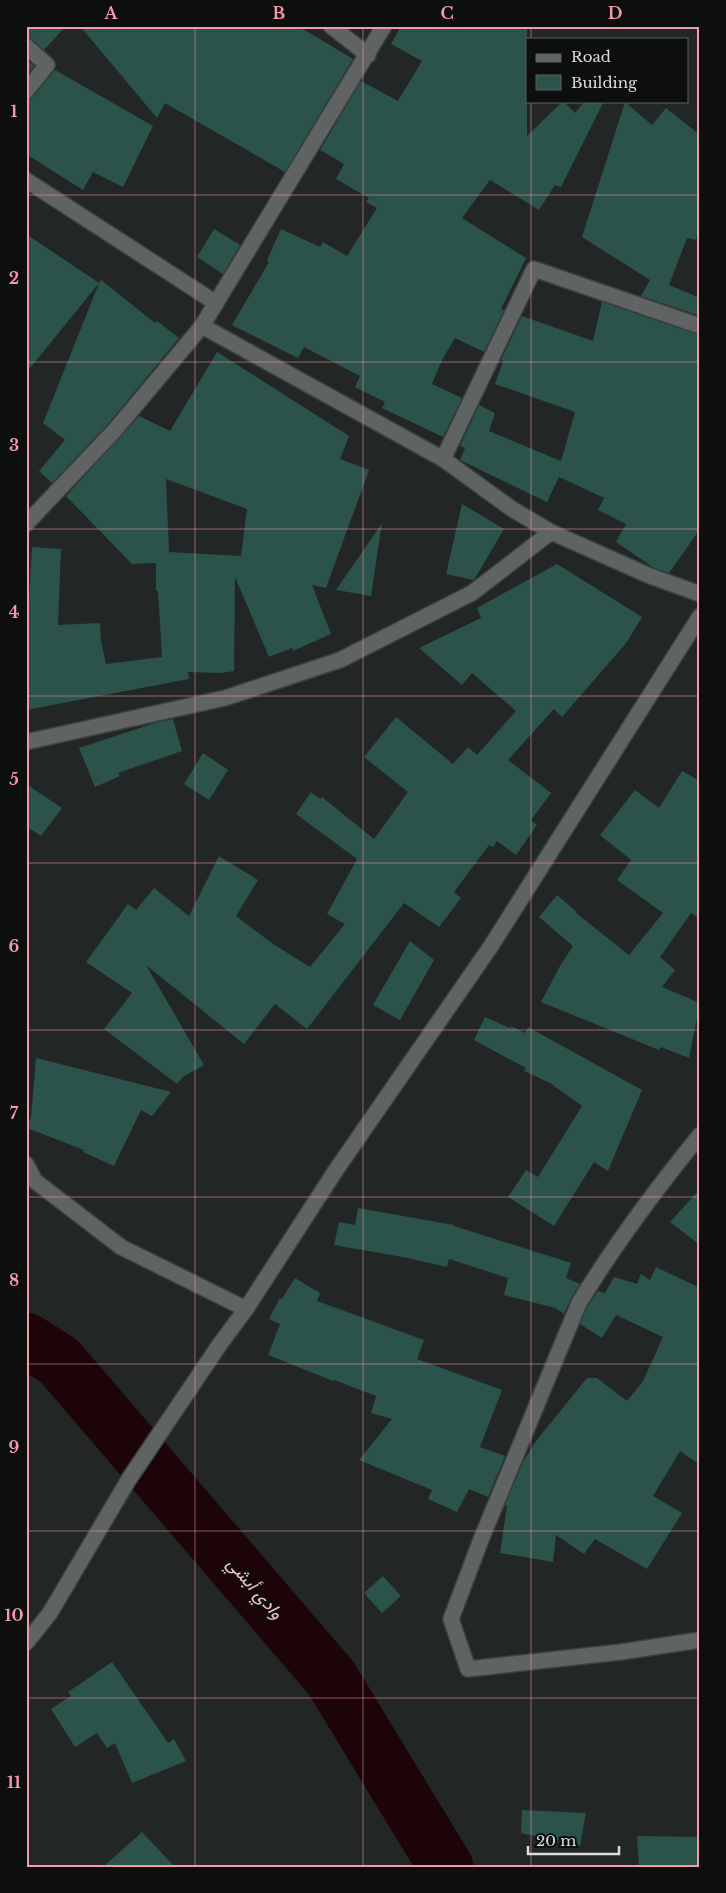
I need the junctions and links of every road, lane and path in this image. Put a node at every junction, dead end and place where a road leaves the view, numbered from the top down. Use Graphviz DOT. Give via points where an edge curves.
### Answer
graph roads {
  1 [pos="330,26"];
  2 [pos="384,26"];
  3 [pos="26,46"];
  4 [pos="368,55"];
  5 [pos="26,91"];
  6 [pos="26,180"];
  7 [pos="216,303"];
  8 [pos="202,326"];
  9 [pos="700,326"];
  10 [pos="443,459"];
  11 [pos="26,524"];
  12 [pos="552,532"];
  13 [pos="700,594"];
  14 [pos="700,616"];
  15 [pos="26,742"];
  16 [pos="700,1135"];
  17 [pos="26,1164"];
  18 [pos="246,1309"];
  19 [pos="700,1640"];
  20 [pos="26,1643"];
  1 -- 4 [label="street"];
  2 -- 4 [label="street"];
  3 -- 5 [label="street" via="47,64"];
  4 -- 7 [label="street"];
  6 -- 7 [label="street"];
  7 -- 8 [label="street"];
  8 -- 10 [label="street"];
  8 -- 11 [label="street" via="115,430"];
  9 -- 10 [label="street" via="534,269"];
  10 -- 12 [label="street" via="512,509"];
  12 -- 13 [label="street" via="650,576"];
  12 -- 15 [label="street" via="472,593 340,660 225,698"];
  14 -- 18 [label="street" via="491,946 336,1170"];
  16 -- 19 [label="street" via="651,1196 579,1303 451,1619 468,1669"];
  17 -- 18 [label="street" via="35,1181 121,1248"];
  18 -- 20 [label="street" via="129,1479 50,1613"];
}
